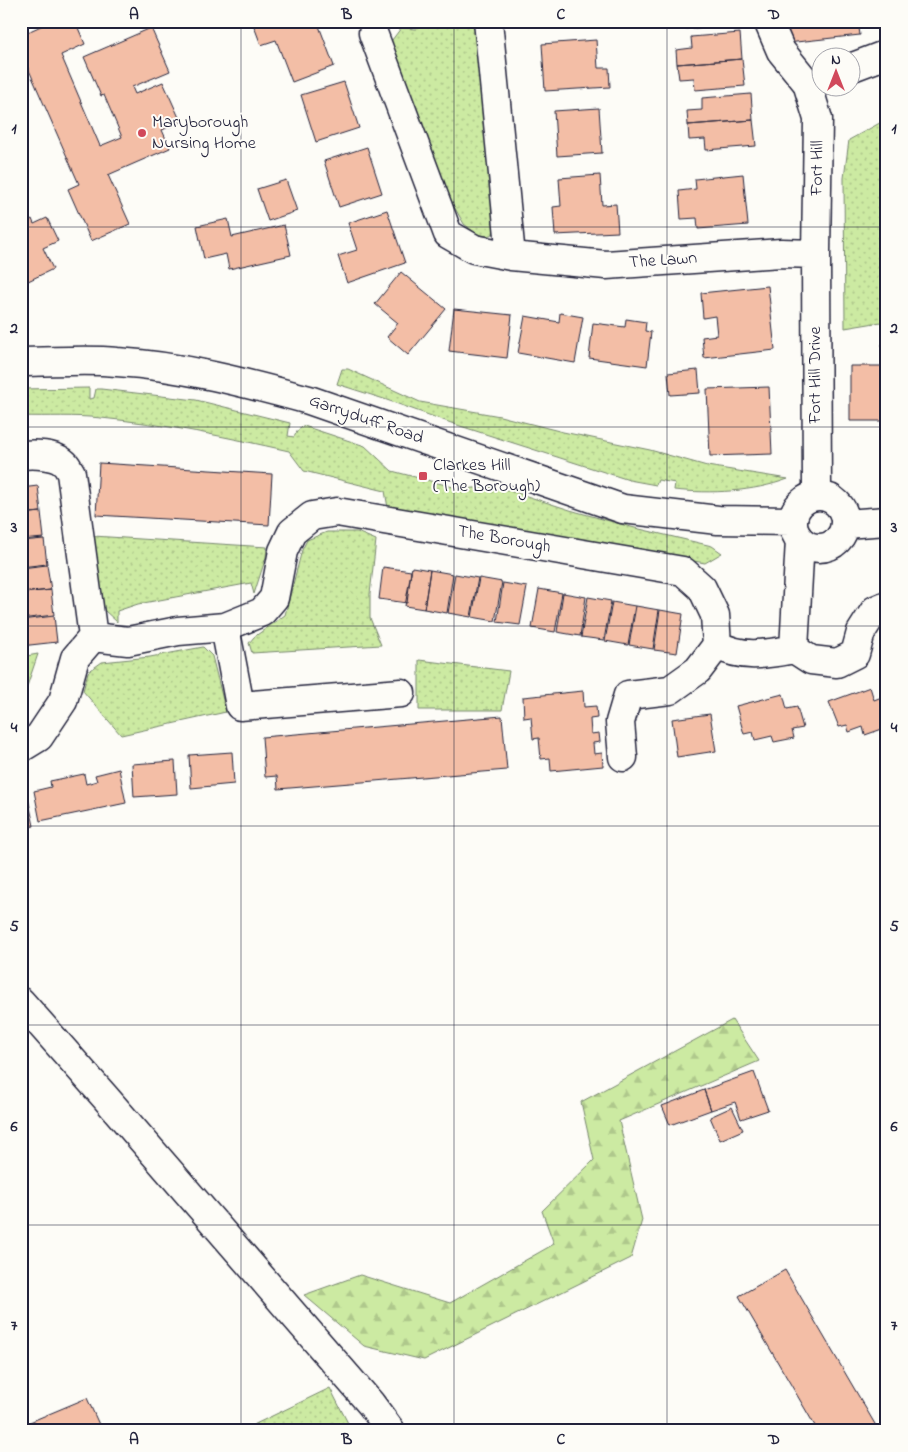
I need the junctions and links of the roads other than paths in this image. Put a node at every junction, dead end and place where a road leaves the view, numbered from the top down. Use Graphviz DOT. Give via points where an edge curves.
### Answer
graph roads {
  1 [pos="488,21"];
  2 [pos="768,21"];
  3 [pos="373,32"];
  4 [pos="887,54"];
  5 [pos="860,64"];
  6 [pos="810,77"];
  7 [pos="816,98"];
  8 [pos="816,254"];
  9 [pos="511,256"];
  10 [pos="21,362"];
  11 [pos="21,455"];
  12 [pos="817,495"];
  13 [pos="887,521"];
  14 [pos="845,524"];
  15 [pos="796,531"];
  16 [pos="887,605"];
  17 [pos="225,627"];
  18 [pos="93,637"];
  19 [pos="717,644"];
  20 [pos="794,649"];
  21 [pos="401,693"];
  22 [pos="21,748"];
  23 [pos="623,758"];
  24 [pos="21,1002"];
  25 [pos="391,1431"];
  1 -- 9 [label="street"];
  2 -- 6 [label="street, Fort Hill" via="781,51"];
  3 -- 9 [label="street, The Lawn" via="448,234 474,249"];
  4 -- 5 [label="street"];
  7 -- 8 [label="street, Fort Hill"];
  8 -- 9 [label="street, The Lawn" via="781,253 606,265"];
  8 -- 12 [label="street, Fort Hill Drive"];
  10 -- 15 [label="street, Garryduff Road" via="116,362 177,370 264,388 309,400 624,509"];
  11 -- 18 [label="street" via="31,454 64,462 71,473"];
  12 -- 14 [label="street" via="834,500 841,506"];
  12 -- 15 [label="street" via="808,497 796,508"];
  13 -- 14 [label="street"];
  14 -- 15 [label="street, Garryduff Road" via="838,540 823,548 806,545"];
  15 -- 20 [label="street"];
  16 -- 20 [label="street" via="875,610 861,632 855,654 836,663 811,660"];
  17 -- 18 [label="street, The Borough" via="128,640"];
  17 -- 19 [label="street, The Borough" via="262,612 274,598 283,551 292,532 312,516 337,512 683,571 702,588 714,615"];
  17 -- 21 [label="street" via="240,706"];
  18 -- 22 [label="street" via="75,658 63,701 39,737"];
  19 -- 20 [label="street" via="729,652 756,655"];
  19 -- 23 [label="street" via="698,670 670,690 628,695 620,722"];
  24 -- 25 [label="street"];
}
